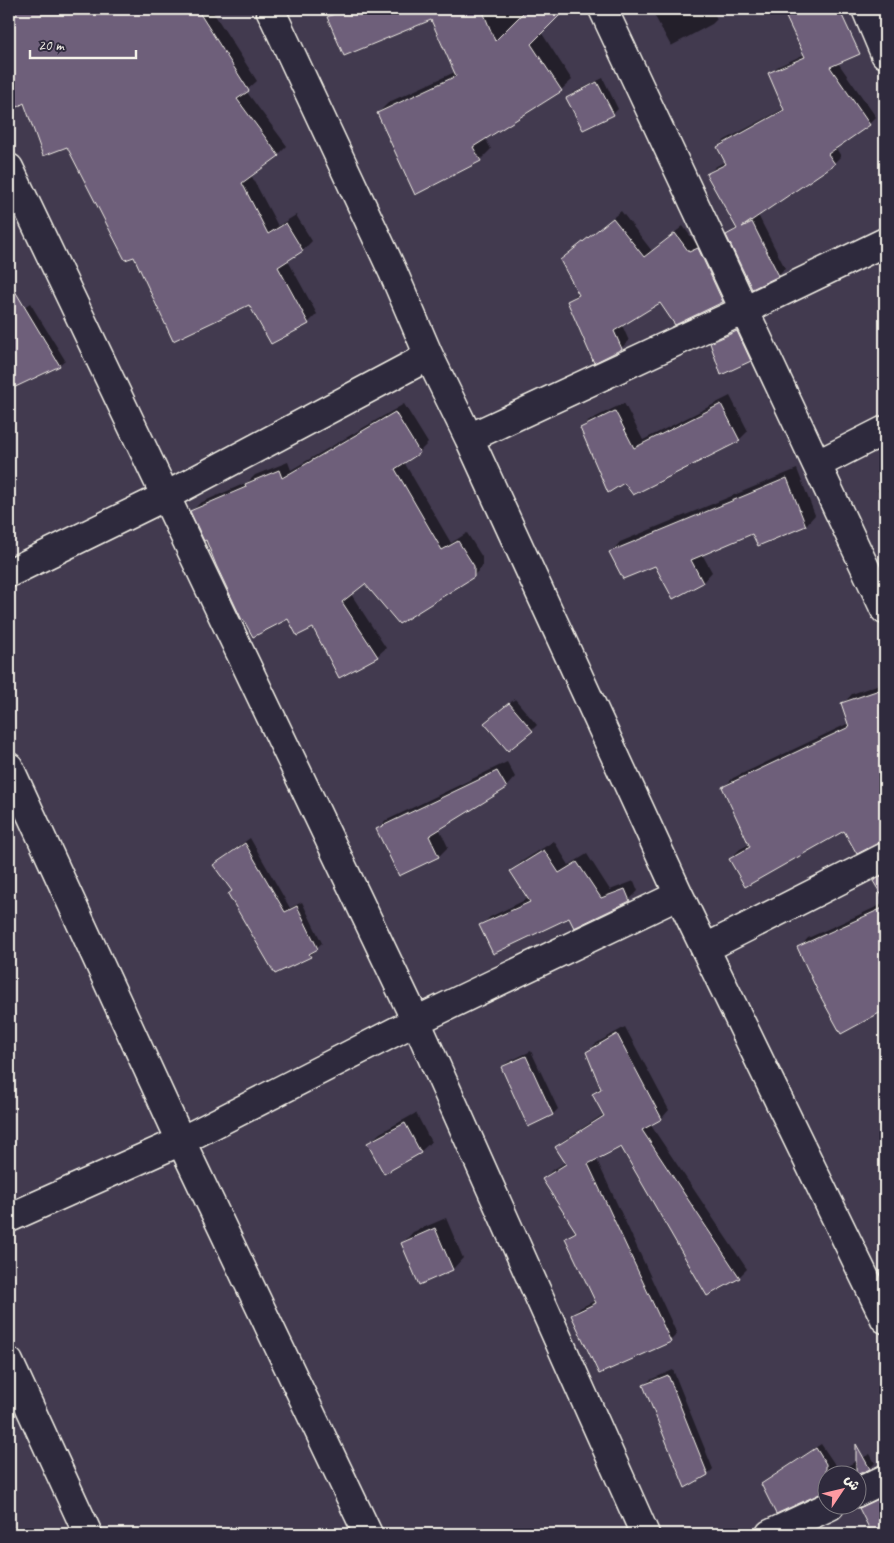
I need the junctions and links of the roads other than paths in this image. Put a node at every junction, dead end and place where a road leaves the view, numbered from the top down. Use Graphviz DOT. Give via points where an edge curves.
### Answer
graph roads {
  1 [pos="270,9"];
  2 [pos="603,9"];
  3 [pos="866,9"];
  4 [pos="885,54"];
  5 [pos="9,168"];
  6 [pos="885,242"];
  7 [pos="744,310"];
  8 [pos="429,356"];
  9 [pos="885,430"];
  10 [pos="469,438"];
  11 [pos="818,464"];
  12 [pos="166,496"];
  13 [pos="9,573"];
  14 [pos="885,610"];
  15 [pos="9,767"];
  16 [pos="885,857"];
  17 [pos="680,895"];
  18 [pos="706,948"];
  19 [pos="416,1021"];
  20 [pos="181,1141"];
  21 [pos="9,1218"];
  22 [pos="885,1320"];
  23 [pos="9,1362"];
  24 [pos="885,1479"];
  25 [pos="866,1488"];
  26 [pos="816,1513"];
  27 [pos="88,1534"];
  28 [pos="368,1534"];
  29 [pos="645,1534"];
  30 [pos="770,1534"];
  1 -- 8 [label="street"];
  2 -- 7 [label="street"];
  3 -- 4 [label="street"];
  5 -- 12 [label="street"];
  6 -- 7 [label="street"];
  7 -- 10 [label="street"];
  7 -- 11 [label="street"];
  8 -- 10 [label="street"];
  8 -- 12 [label="street"];
  9 -- 11 [label="street"];
  10 -- 17 [label="street"];
  11 -- 14 [label="street"];
  12 -- 13 [label="street"];
  12 -- 19 [label="street"];
  15 -- 20 [label="street"];
  16 -- 18 [label="street"];
  17 -- 18 [label="street"];
  17 -- 19 [label="street"];
  18 -- 22 [label="street"];
  19 -- 20 [label="street"];
  19 -- 29 [label="street"];
  20 -- 21 [label="street"];
  20 -- 28 [label="street"];
  23 -- 27 [label="street"];
  24 -- 25 [label="street"];
  26 -- 30 [label="street"];
}
